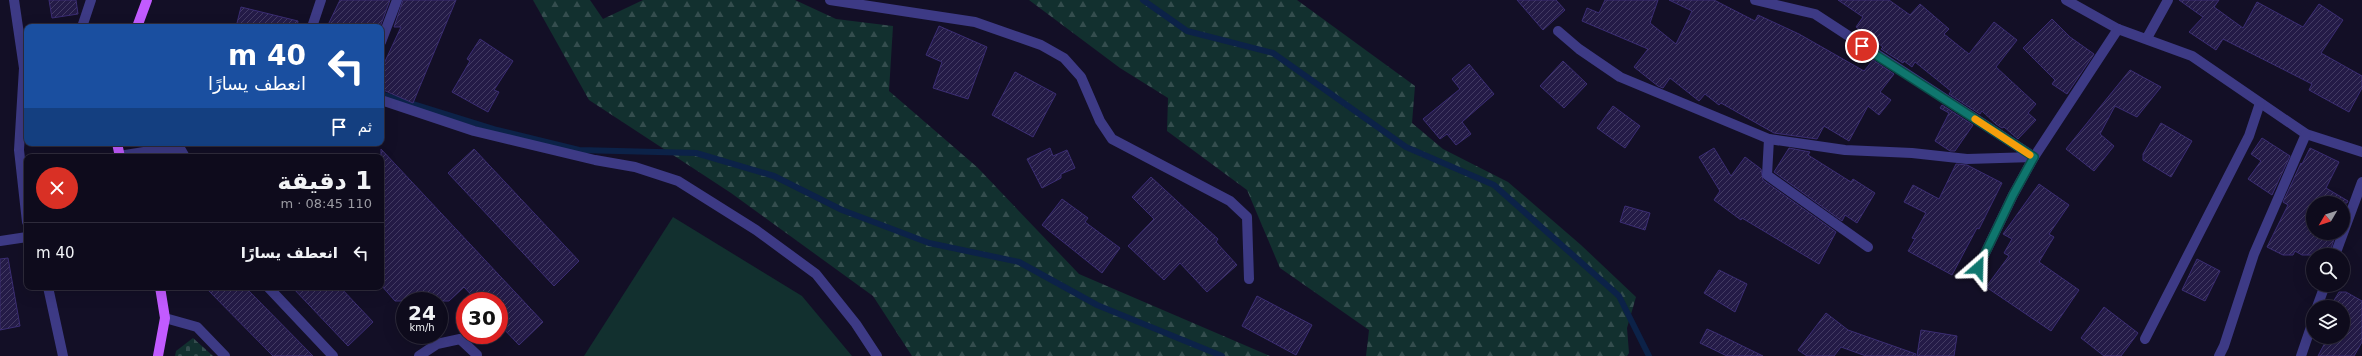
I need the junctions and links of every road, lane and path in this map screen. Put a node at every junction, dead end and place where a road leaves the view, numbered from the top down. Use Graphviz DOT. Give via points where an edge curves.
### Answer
graph roads {
  1 [pos="14,0"];
  2 [pos="91,0"];
  3 [pos="147,0"];
  4 [pos="321,0"];
  5 [pos="397,0"];
  6 [pos="830,0"];
  7 [pos="1755,0"];
  8 [pos="2066,0"];
  9 [pos="2168,0"];
  10 [pos="83,24"];
  11 [pos="138,24"];
  12 [pos="313,24"];
  13 [pos="2118,29"];
  14 [pos="1558,31"];
  15 [pos="384,34"];
  16 [pos="2147,38"];
  17 [pos="24,47"];
  18 [pos="24,68"];
  19 [pos="384,101"];
  20 [pos="2260,103"];
  21 [pos="2306,134"];
  22 [pos="1769,139"];
  23 [pos="2362,152"];
  24 [pos="132,154"];
  25 [pos="183,154"];
  26 [pos="2034,157"];
  27 [pos="2362,182"];
  28 [pos="24,195"];
  29 [pos="24,237"];
  30 [pos="0,241"];
  31 [pos="1868,247"];
  32 [pos="2338,248"];
  33 [pos="1978,268"];
  34 [pos="1249,278"];
  35 [pos="49,290"];
  36 [pos="160,290"];
  37 [pos="271,290"];
  38 [pos="165,318"];
  39 [pos="2146,339"];
  40 [pos="2306,343"];
  41 [pos="477,355"];
  42 [pos="63,356"];
  43 [pos="158,356"];
  44 [pos="225,356"];
  45 [pos="333,356"];
  46 [pos="419,356"];
  47 [pos="877,356"];
  48 [pos="2219,356"];
  49 [pos="2302,356"];
  1 -- 17 [label="street"];
  2 -- 10 [label="street"];
  3 -- 11 [label="main road"];
  4 -- 12 [label="street"];
  5 -- 15 [label="street"];
  6 -- 34 [label="street" via="975,22 1041,45 1064,58 1080,77 1100,121 1112,139 1230,201 1247,218"];
  7 -- 26 [label="street" via="1815,14"];
  8 -- 13 [label="street"];
  9 -- 16 [label="street"];
  13 -- 16 [label="street"];
  13 -- 26 [label="street"];
  14 -- 22 [label="street" via="1620,77"];
  16 -- 20 [label="street" via="2192,56"];
  18 -- 28 [label="street" via="19,150"];
  19 -- 47 [label="street" via="474,131 635,167 678,181 756,230 816,274"];
  20 -- 21 [label="street"];
  20 -- 39 [label="street" via="2249,136"];
  21 -- 23 [label="street"];
  21 -- 48 [label="street" via="2254,254"];
  22 -- 26 [label="street" via="1845,150 1967,158"];
  22 -- 31 [label="street" via="1767,175"];
  24 -- 25 [label="street" via="169,148 181,150"];
  26 -- 33 [label="street"];
  27 -- 32 [label="street"];
  29 -- 30 [label="street"];
  35 -- 42 [label="street"];
  36 -- 38 [label="main road"];
  37 -- 45 [label="street"];
  38 -- 43 [label="main road"];
  38 -- 44 [label="street" via="197,328"];
  40 -- 49 [label="street"];
  41 -- 46 [label="street" via="460,339 437,344"];
}
